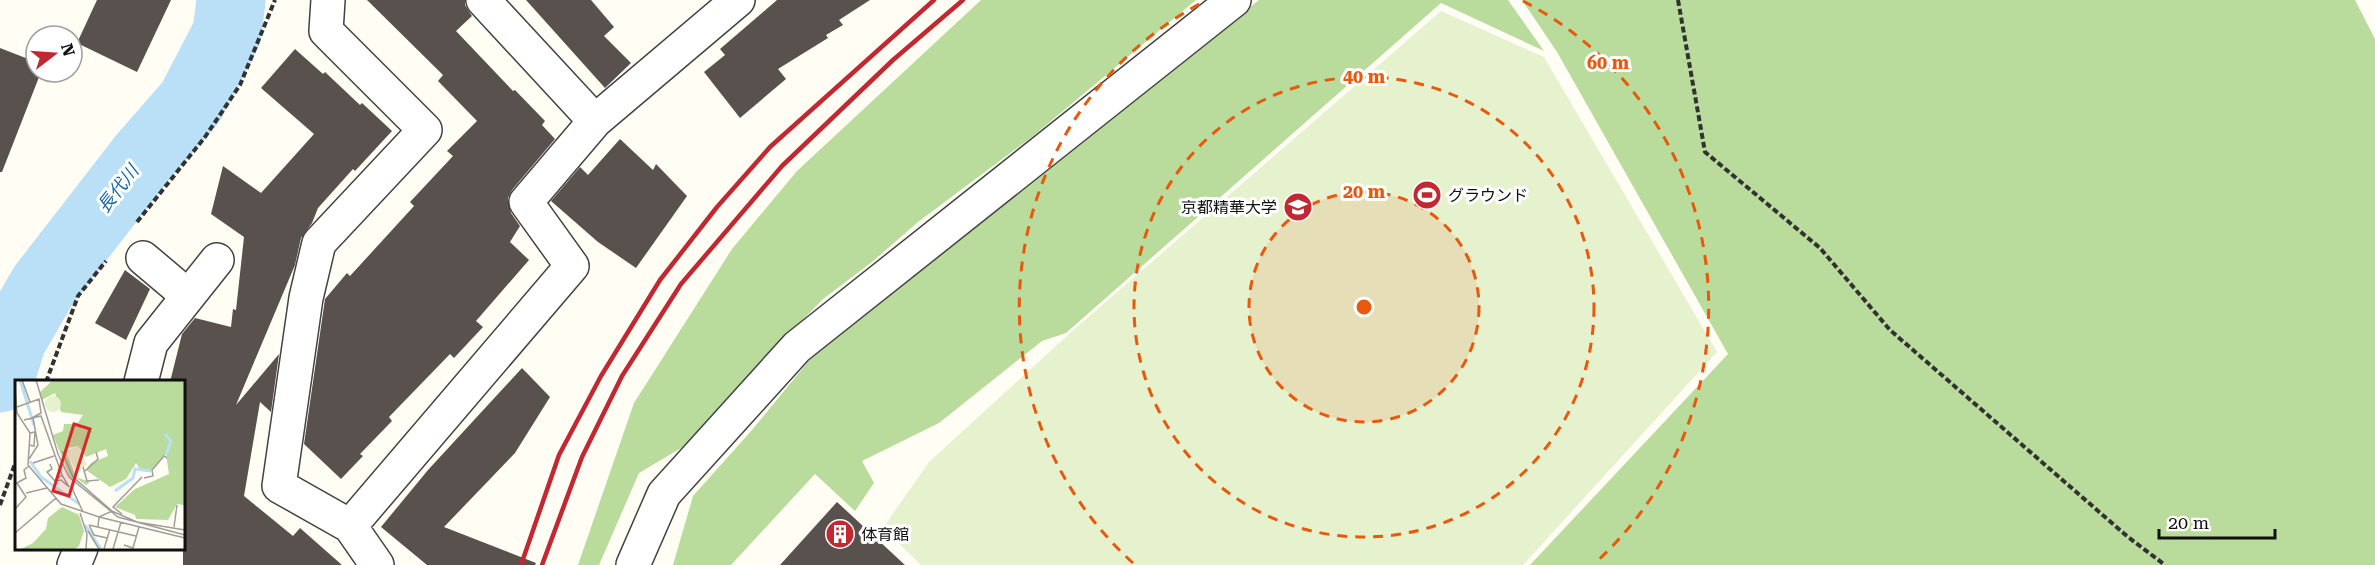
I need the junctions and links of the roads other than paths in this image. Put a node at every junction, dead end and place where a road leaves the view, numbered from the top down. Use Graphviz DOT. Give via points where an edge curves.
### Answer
graph roads {
  1 [pos="328,0"];
  2 [pos="483,0"];
  3 [pos="738,0"];
  4 [pos="1234,0"];
  5 [pos="596,121"];
  6 [pos="136,244"];
  7 [pos="217,260"];
  8 [pos="188,296"];
  9 [pos="142,380"];
  10 [pos="350,526"];
  11 [pos="81,550"];
  12 [pos="74,565"];
  13 [pos="377,565"];
  14 [pos="633,565"];
  1 -- 10 [label="street" via="326,31 424,130 319,243 306,298 279,486"];
  2 -- 5 [label="street"];
  3 -- 5 [label="street"];
  4 -- 14 [label="street" via="797,347 664,494"];
  5 -- 10 [label="street" via="526,202 572,266"];
  6 -- 8 [label="street"];
  7 -- 8 [label="street"];
  8 -- 9 [label="street" via="151,343"];
  10 -- 13 [label="street"];
  11 -- 12 [label="street"];
}
